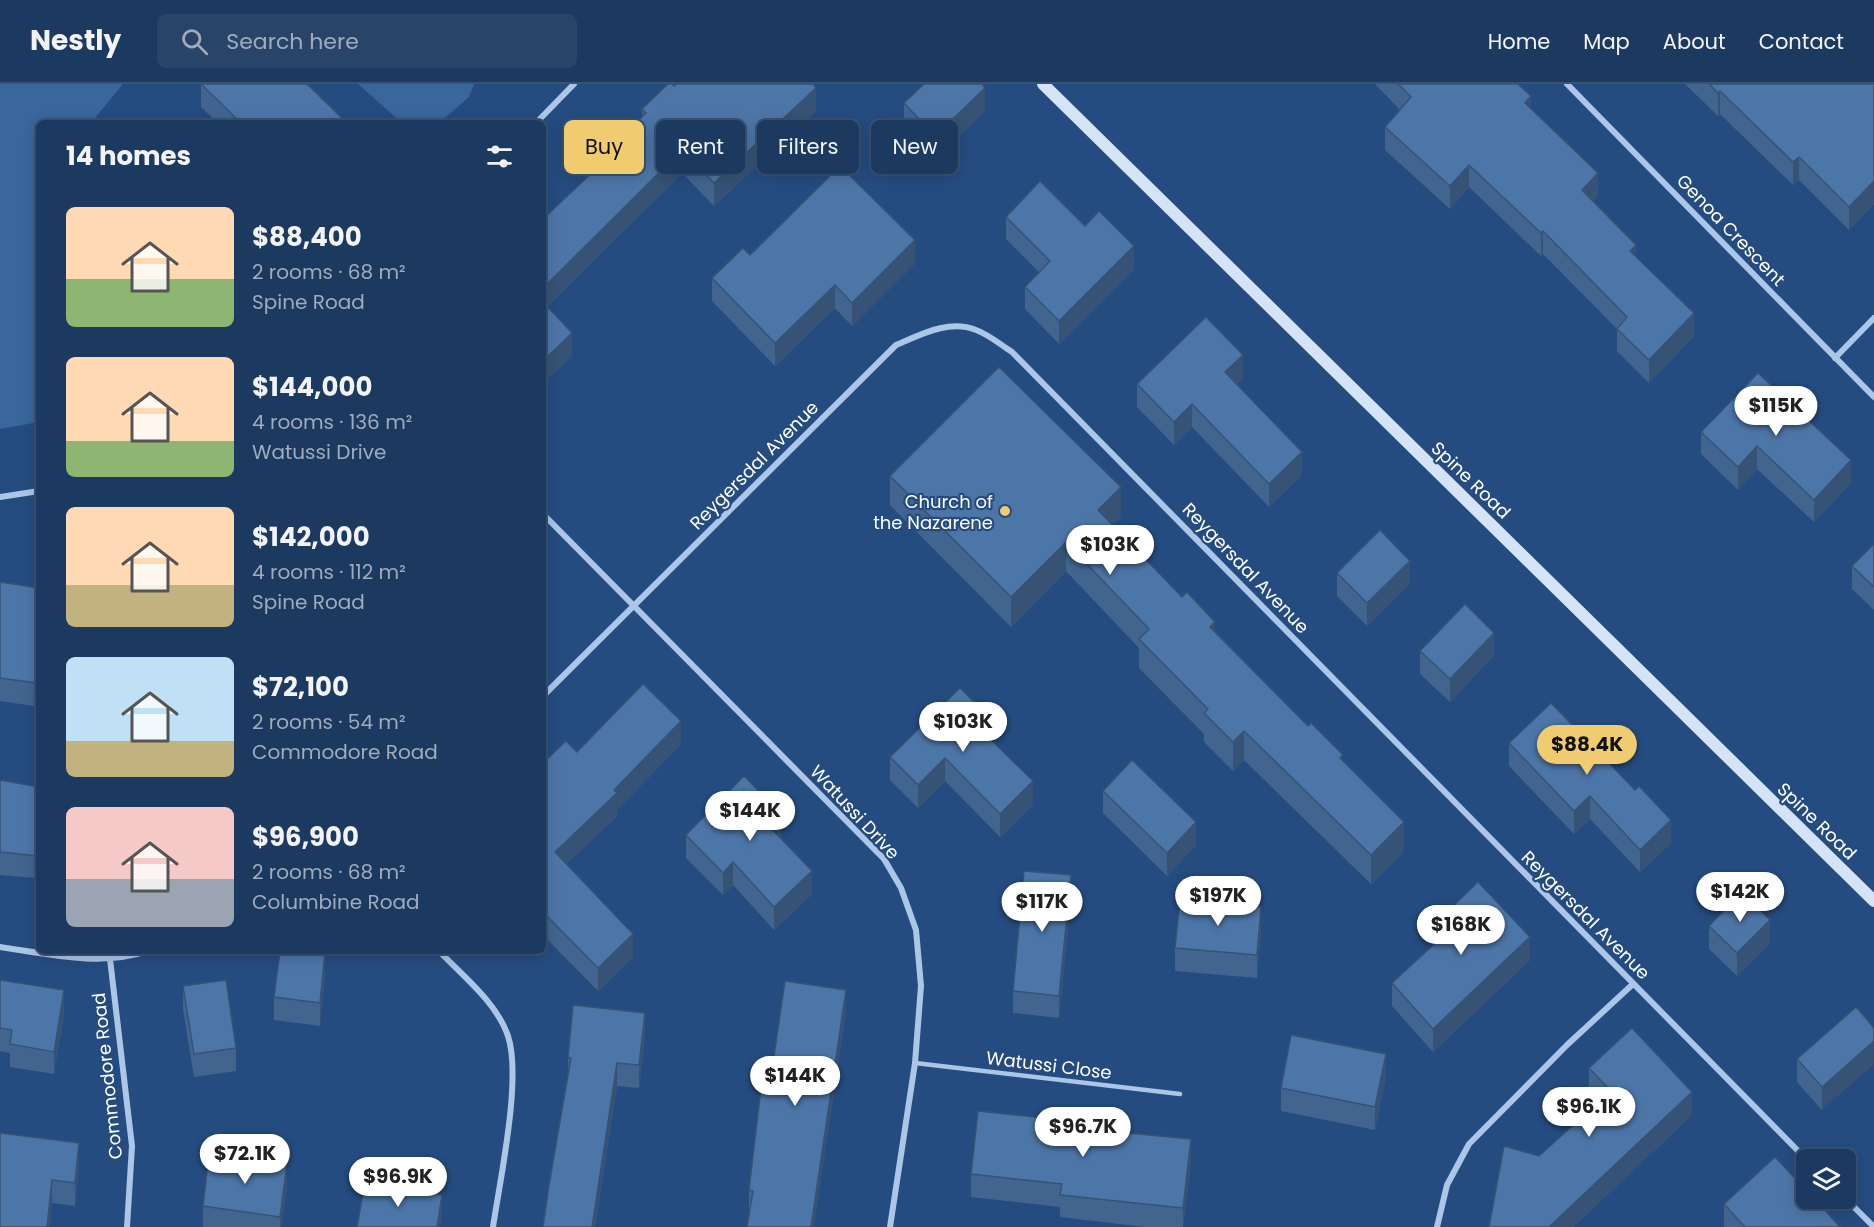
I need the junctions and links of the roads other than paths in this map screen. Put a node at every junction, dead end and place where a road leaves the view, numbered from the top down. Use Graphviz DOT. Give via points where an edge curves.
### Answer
graph roads {
  1 [pos="574,84"];
  2 [pos="1043,84"];
  3 [pos="1567,84"];
  4 [pos="539,120"];
  5 [pos="1874,318"];
  6 [pos="1835,358"];
  7 [pos="1874,397"];
  8 [pos="36,491"];
  9 [pos="0,497"];
  10 [pos="546,517"];
  11 [pos="633,606"];
  12 [pos="546,693"];
  13 [pos="1874,901"];
  14 [pos="0,947"];
  15 [pos="36,952"];
  16 [pos="50,954"];
  17 [pos="134,954"];
  18 [pos="442,954"];
  19 [pos="110,959"];
  20 [pos="1633,984"];
  21 [pos="915,1063"];
  22 [pos="1180,1094"];
  23 [pos="1796,1149"];
  24 [pos="1856,1209"];
  25 [pos="127,1227"];
  26 [pos="493,1227"];
  27 [pos="890,1227"];
  28 [pos="1437,1227"];
  29 [pos="1874,1227"];
  1 -- 4 [label="street"];
  2 -- 13 [label="main road, Spine Road"];
  3 -- 6 [label="street, Genoa Crescent"];
  5 -- 6 [label="street"];
  6 -- 7 [label="street, Genoa Crescent"];
  8 -- 9 [label="street"];
  10 -- 11 [label="street, Watussi Drive"];
  11 -- 12 [label="street, Reygersdal Avenue"];
  11 -- 20 [label="street, Reygersdal Avenue" via="896,345 952,326 976,330 1012,352"];
  11 -- 21 [label="street, Watussi Drive" via="884,859 901,888 916,930 921,986"];
  14 -- 15 [label="street"];
  16 -- 19 [label="street"];
  17 -- 19 [label="street"];
  18 -- 26 [label="street" via="479,992 508,1035 511,1095"];
  19 -- 25 [label="street, Commodore Road" via="132,1146"];
  20 -- 23 [label="street, Reygersdal Avenue"];
  20 -- 28 [label="street" via="1468,1144 1447,1185"];
  21 -- 22 [label="lane, Watussi Close"];
  21 -- 27 [label="street, Watussi Drive"];
  24 -- 29 [label="street"];
}
